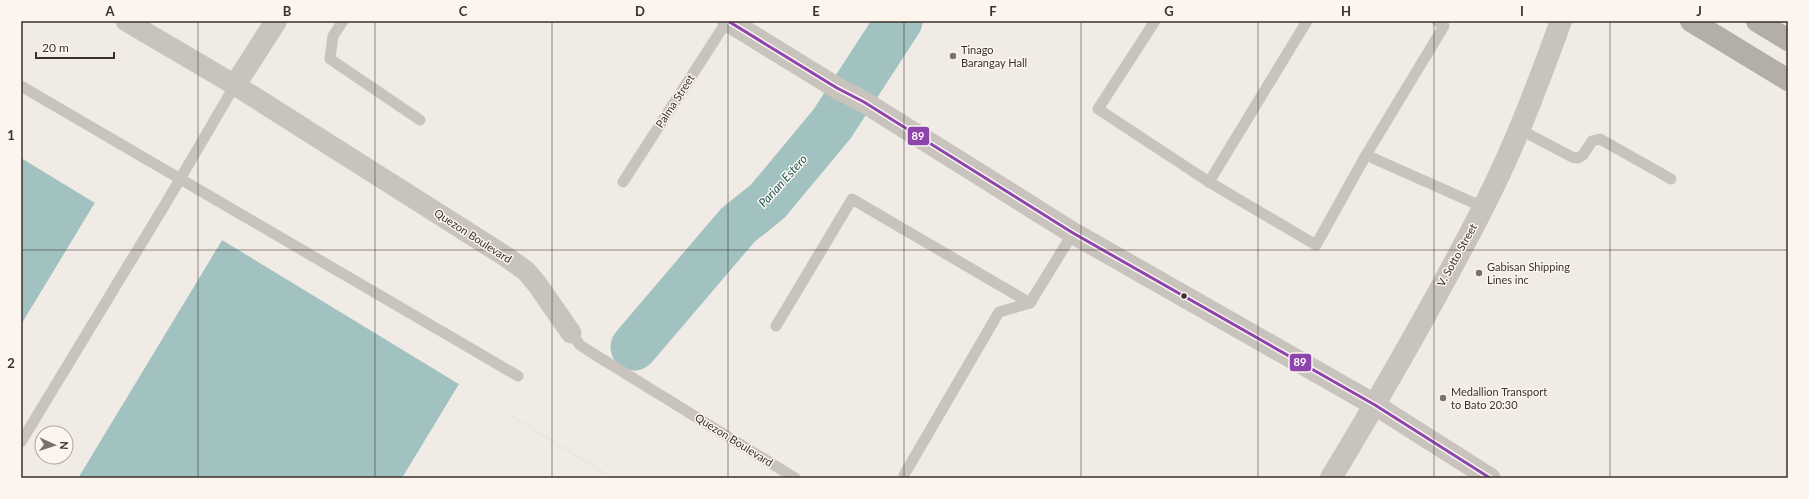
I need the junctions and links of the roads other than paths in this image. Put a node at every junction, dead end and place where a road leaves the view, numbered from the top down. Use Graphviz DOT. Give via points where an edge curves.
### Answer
graph roads {
  1 [pos="126,21"];
  2 [pos="276,21"];
  3 [pos="343,21"];
  4 [pos="727,21"];
  5 [pos="1155,21"];
  6 [pos="1307,21"];
  7 [pos="1436,21"];
  8 [pos="1561,21"];
  9 [pos="1691,21"];
  10 [pos="1757,21"];
  11 [pos="1788,40"];
  12 [pos="1788,80"];
  13 [pos="235,85"];
  14 [pos="21,86"];
  15 [pos="420,120"];
  16 [pos="1519,128"];
  17 [pos="1366,155"];
  18 [pos="180,179"];
  19 [pos="1671,179"];
  20 [pos="623,182"];
  21 [pos="1209,182"];
  22 [pos="1483,208"];
  23 [pos="1073,233"];
  24 [pos="1030,303"];
  25 [pos="776,326"];
  26 [pos="571,333"];
  27 [pos="518,376"];
  28 [pos="1375,405"];
  29 [pos="21,442"];
  30 [pos="904,475"];
  31 [pos="796,478"];
  32 [pos="1331,478"];
  33 [pos="1490,478"];
  1 -- 13 [label="street, Quezon Boulevard"];
  2 -- 13 [label="street"];
  3 -- 15 [label="lane" via="333,36 330,59"];
  4 -- 20 [label="lane, Palma Street"];
  4 -- 23 [label="street" via="864,102"];
  5 -- 21 [label="lane" via="1098,109"];
  6 -- 21 [label="lane"];
  7 -- 17 [label="lane" via="1444,26"];
  8 -- 16 [label="street, V. Sotto Street"];
  9 -- 12 [label="highway"];
  10 -- 11 [label="highway"];
  13 -- 18 [label="lane"];
  13 -- 26 [label="street, Quezon Boulevard" via="526,271"];
  14 -- 18 [label="lane"];
  16 -- 19 [label="lane" via="1578,158 1592,141 1600,139"];
  16 -- 22 [label="street, V. Sotto Street"];
  17 -- 21 [label="lane" via="1316,245"];
  17 -- 22 [label="lane"];
  18 -- 27 [label="lane"];
  18 -- 29 [label="lane"];
  22 -- 28 [label="street, V. Sotto Street"];
  23 -- 24 [label="lane"];
  23 -- 28 [label="street"];
  24 -- 25 [label="lane" via="852,199"];
  24 -- 30 [label="lane" via="999,312"];
  26 -- 31 [label="lane, Quezon Boulevard" via="580,345 589,351"];
  28 -- 32 [label="street, V. Sotto Street"];
  28 -- 33 [label="street"];
}
